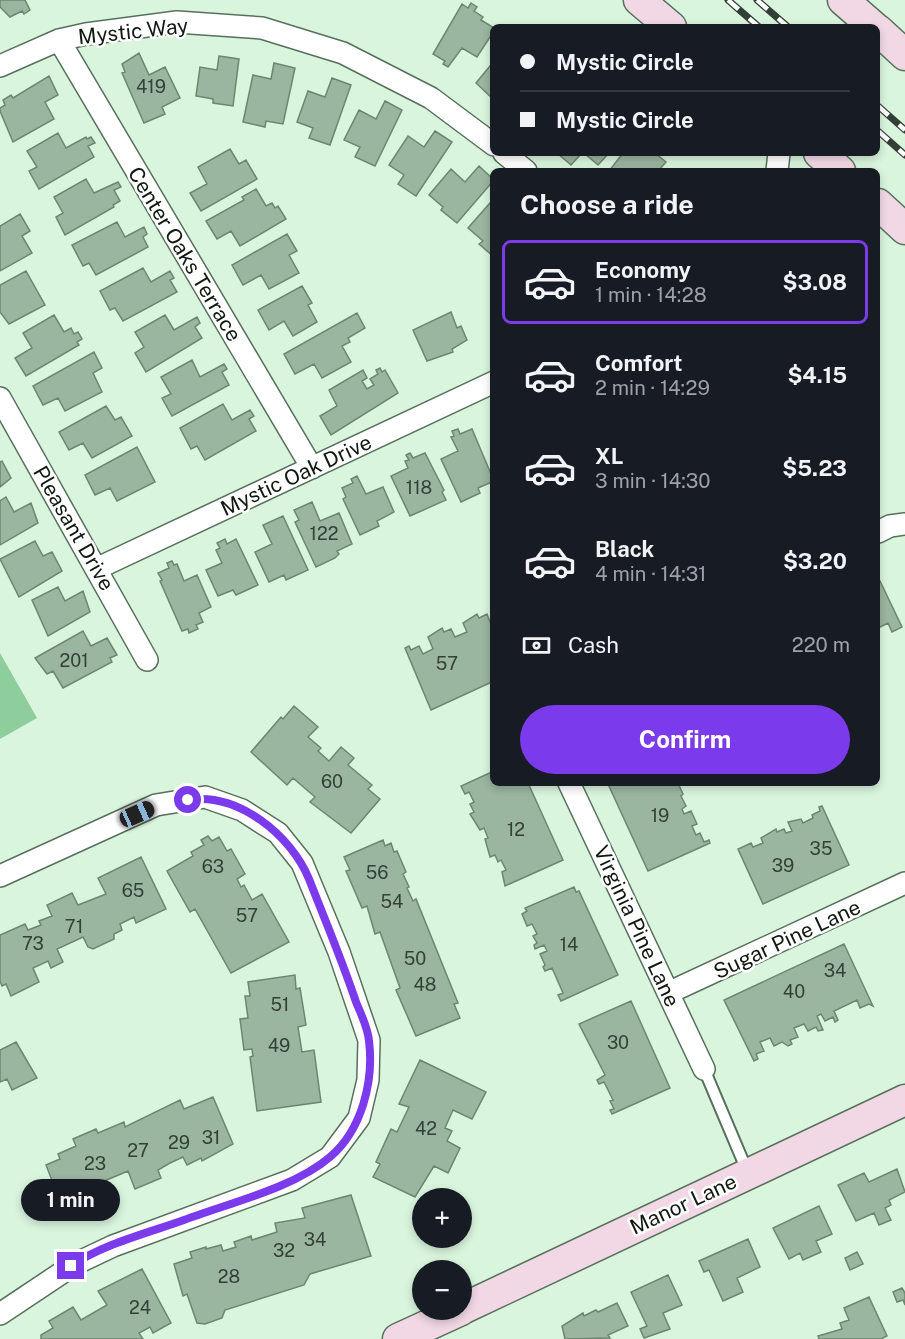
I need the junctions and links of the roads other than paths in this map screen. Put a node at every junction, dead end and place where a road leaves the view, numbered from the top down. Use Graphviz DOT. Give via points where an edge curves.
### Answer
graph roads {
  1 [pos="639,0"];
  2 [pos="843,0"];
  3 [pos="667,24"];
  4 [pos="871,24"];
  5 [pos="880,32"];
  6 [pos="59,40"];
  7 [pos="905,55"];
  8 [pos="0,66"];
  9 [pos="490,142"];
  10 [pos="508,156"];
  11 [pos="822,156"];
  12 [pos="522,168"];
  13 [pos="836,168"];
  14 [pos="880,206"];
  15 [pos="905,229"];
  16 [pos="490,384"];
  17 [pos="0,398"];
  18 [pos="312,468"];
  19 [pos="905,524"];
  20 [pos="880,531"];
  21 [pos="98,568"];
  22 [pos="147,660"];
  23 [pos="570,786"];
  24 [pos="0,876"];
  25 [pos="905,883"];
  26 [pos="668,993"];
  27 [pos="704,1069"];
  28 [pos="905,1100"];
  29 [pos="748,1174"];
  30 [pos="472,1304"];
  31 [pos="0,1314"];
  32 [pos="438,1320"];
  33 [pos="398,1339"];
  1 -- 3 [label="street"];
  2 -- 4 [label="street"];
  5 -- 7 [label="street"];
  6 -- 8 [label="street, Mystic Way"];
  6 -- 9 [label="street, Mystic Way" via="177,22 262,28 343,53 431,98"];
  6 -- 18 [label="street, Center Oaks Terrace"];
  10 -- 12 [label="street"];
  11 -- 13 [label="street"];
  14 -- 15 [label="street"];
  16 -- 18 [label="street, Mystic Oak Drive"];
  17 -- 21 [label="street, Pleasant Drive"];
  18 -- 21 [label="street, Mystic Oak Drive"];
  19 -- 20 [label="street"];
  21 -- 22 [label="street, Pleasant Drive"];
  23 -- 26 [label="street, Virginia Pine Lane"];
  24 -- 31 [label="street" via="156,805 205,797 242,810 278,832 302,863 339,952 369,1040 368,1080 359,1118 330,1157 292,1180 113,1246 75,1264"];
  25 -- 26 [label="street, Sugar Pine Lane"];
  26 -- 27 [label="street, Virginia Pine Lane"];
  27 -- 29 [label="lane"];
  28 -- 29 [label="street, Manor Lane"];
  29 -- 30 [label="street, Manor Lane"];
  32 -- 33 [label="street, Manor Lane"];
}
